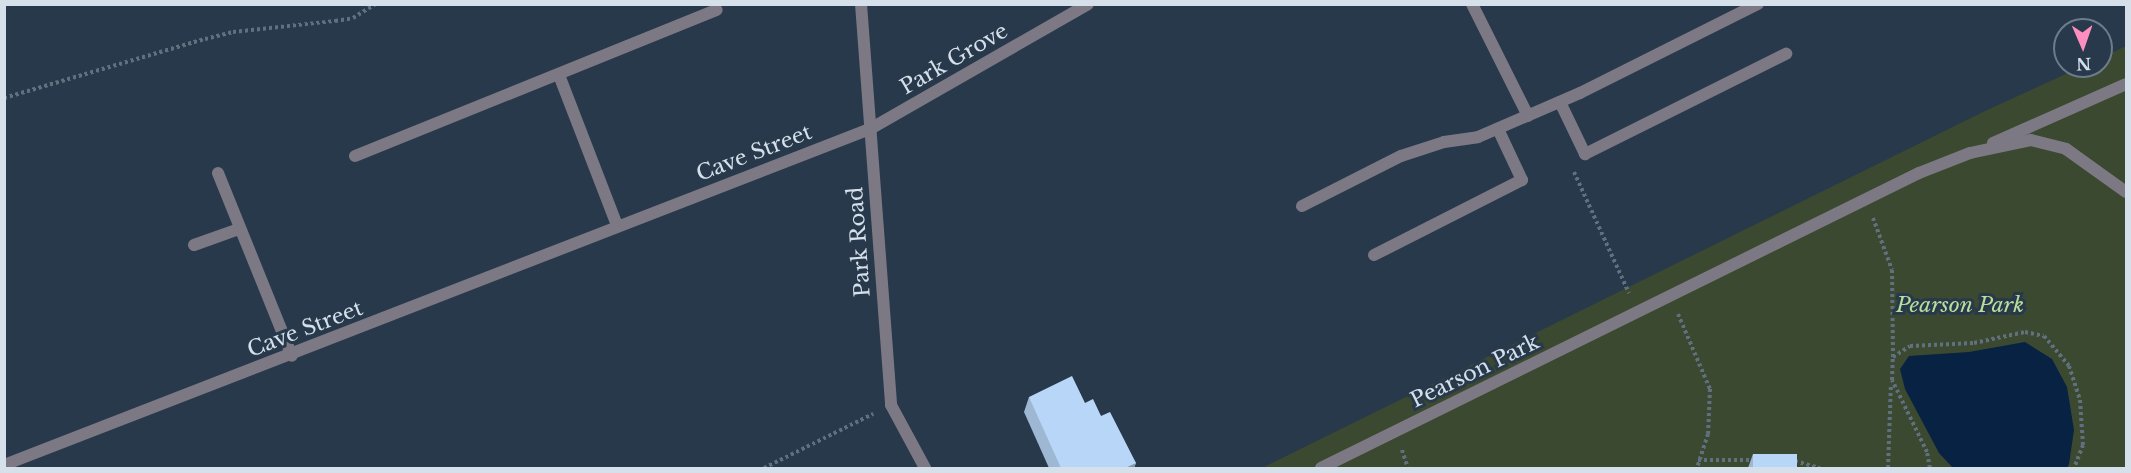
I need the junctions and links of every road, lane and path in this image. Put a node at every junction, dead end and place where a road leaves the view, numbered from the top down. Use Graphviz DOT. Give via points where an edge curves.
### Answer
graph roads {
  1 [pos="375,4"];
  2 [pos="861,4"];
  3 [pos="1088,4"];
  4 [pos="1472,4"];
  5 [pos="1758,4"];
  6 [pos="717,10"];
  7 [pos="1786,54"];
  8 [pos="559,75"];
  9 [pos="2127,84"];
  10 [pos="4,98"];
  11 [pos="1560,102"];
  12 [pos="1528,116"];
  13 [pos="870,129"];
  14 [pos="1498,129"];
  15 [pos="1971,153"];
  16 [pos="355,156"];
  17 [pos="1569,163"];
  18 [pos="218,173"];
  19 [pos="2127,192"];
  20 [pos="1866,200"];
  21 [pos="1302,206"];
  22 [pos="617,225"];
  23 [pos="239,229"];
  24 [pos="194,245"];
  25 [pos="1374,255"];
  26 [pos="1670,297"];
  27 [pos="1638,313"];
  28 [pos="292,356"];
  29 [pos="1893,357"];
  30 [pos="1892,380"];
  31 [pos="891,405"];
  32 [pos="1698,460"];
  33 [pos="1760,460"];
  34 [pos="1782,461"];
  35 [pos="4,465"];
  36 [pos="764,468"];
  37 [pos="924,468"];
  38 [pos="1321,468"];
  39 [pos="1697,468"];
  40 [pos="1820,468"];
  41 [pos="1888,468"];
  42 [pos="1930,468"];
  43 [pos="2074,468"];
  1 -- 10 [label="path" via="353,18 214,37"];
  2 -- 13 [label="street, Park Road"];
  3 -- 13 [label="street, Park Grove"];
  4 -- 12 [label="street"];
  5 -- 11 [label="street"];
  6 -- 8 [label="street"];
  7 -- 11 [label="street" via="1586,154"];
  8 -- 16 [label="street"];
  8 -- 22 [label="street"];
  9 -- 15 [label="street, Pearson Park"];
  11 -- 12 [label="street"];
  12 -- 14 [label="street"];
  13 -- 22 [label="street, Cave Street"];
  13 -- 31 [label="street, Park Road"];
  14 -- 21 [label="street" via="1401,156"];
  14 -- 25 [label="street" via="1522,180"];
  15 -- 19 [label="street, Pearson Park" via="2031,140 2066,149"];
  15 -- 20 [label="street, Pearson Park"];
  17 -- 27 [label="path"];
  18 -- 23 [label="street"];
  20 -- 26 [label="street, Pearson Park"];
  20 -- 29 [label="path" via="1892,270"];
  22 -- 28 [label="street, Cave Street"];
  23 -- 24 [label="street"];
  23 -- 28 [label="street"];
  26 -- 27 [label="street, Pearson Park"];
  26 -- 32 [label="path" via="1710,389 1708,434"];
  27 -- 38 [label="street, Pearson Park"];
  28 -- 35 [label="street, Cave Street"];
  29 -- 30 [label="path"];
  29 -- 43 [label="path" via="1910,346 1974,343 2025,332 2044,336 2069,366 2080,400 2084,445"];
  30 -- 41 [label="path"];
  30 -- 42 [label="path" via="1927,452"];
  31 -- 36 [label="path"];
  31 -- 37 [label="street, Park Road"];
  32 -- 33 [label="path"];
  32 -- 39 [label="path"];
  34 -- 40 [label="path" via="1804,461"];
}
